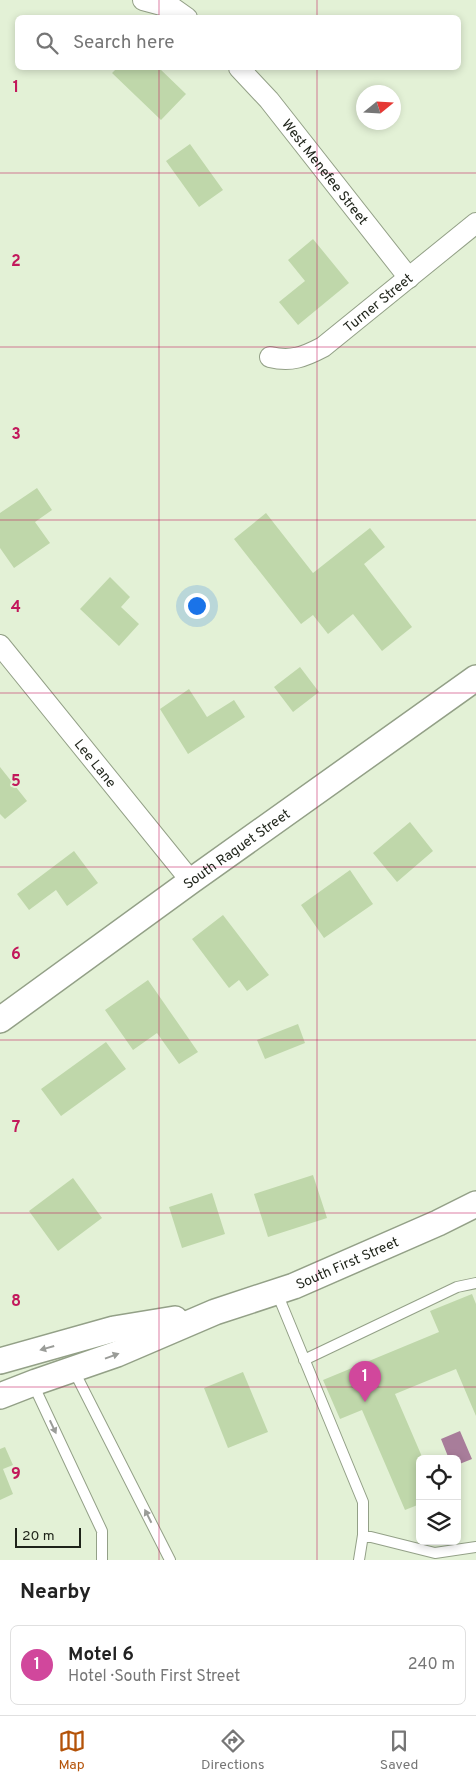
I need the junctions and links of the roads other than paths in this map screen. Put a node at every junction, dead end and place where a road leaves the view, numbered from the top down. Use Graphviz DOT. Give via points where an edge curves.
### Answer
graph roads {
  1 [pos="143,0"];
  2 [pos="183,15"];
  3 [pos="241,70"];
  4 [pos="476,224"];
  5 [pos="409,278"];
  6 [pos="270,357"];
  7 [pos="0,645"];
  8 [pos="476,678"];
  9 [pos="191,881"];
  10 [pos="0,1020"];
  11 [pos="476,1204"];
  12 [pos="476,1283"];
  13 [pos="276,1292"];
  14 [pos="215,1312"];
  15 [pos="304,1360"];
  16 [pos="0,1361"];
  17 [pos="73,1369"];
  18 [pos="32,1383"];
  19 [pos="0,1396"];
  20 [pos="363,1535"];
  21 [pos="476,1547"];
  22 [pos="102,1560"];
  23 [pos="170,1560"];
  24 [pos="359,1560"];
  1 -- 2 [label="street" via="173,8"];
  3 -- 5 [label="street, West Menefee Street" via="269,100"];
  4 -- 5 [label="street, Turner Street"];
  5 -- 6 [label="street, Turner Street" via="323,347 303,357 281,360"];
  7 -- 9 [label="street, Lee Lane"];
  8 -- 9 [label="street, South Raguet Street"];
  9 -- 10 [label="street, South Raguet Street"];
  11 -- 13 [label="street, South First Street"];
  12 -- 15 [label="lane" via="456,1287"];
  13 -- 14 [label="street, South First Street"];
  13 -- 15 [label="lane"];
  14 -- 16 [label="street, South First Street, one-way" via="114,1329"];
  17 -- 14 [label="street, South First Street, one-way"];
  15 -- 20 [label="lane" via="363,1502"];
  17 -- 18 [label="street, South First Street"];
  23 -- 17 [label="lane, one-way"];
  18 -- 19 [label="street, South First Street"];
  18 -- 22 [label="lane, one-way" via="102,1531"];
  20 -- 21 [label="lane" via="435,1552"];
  20 -- 24 [label="lane"];
}
